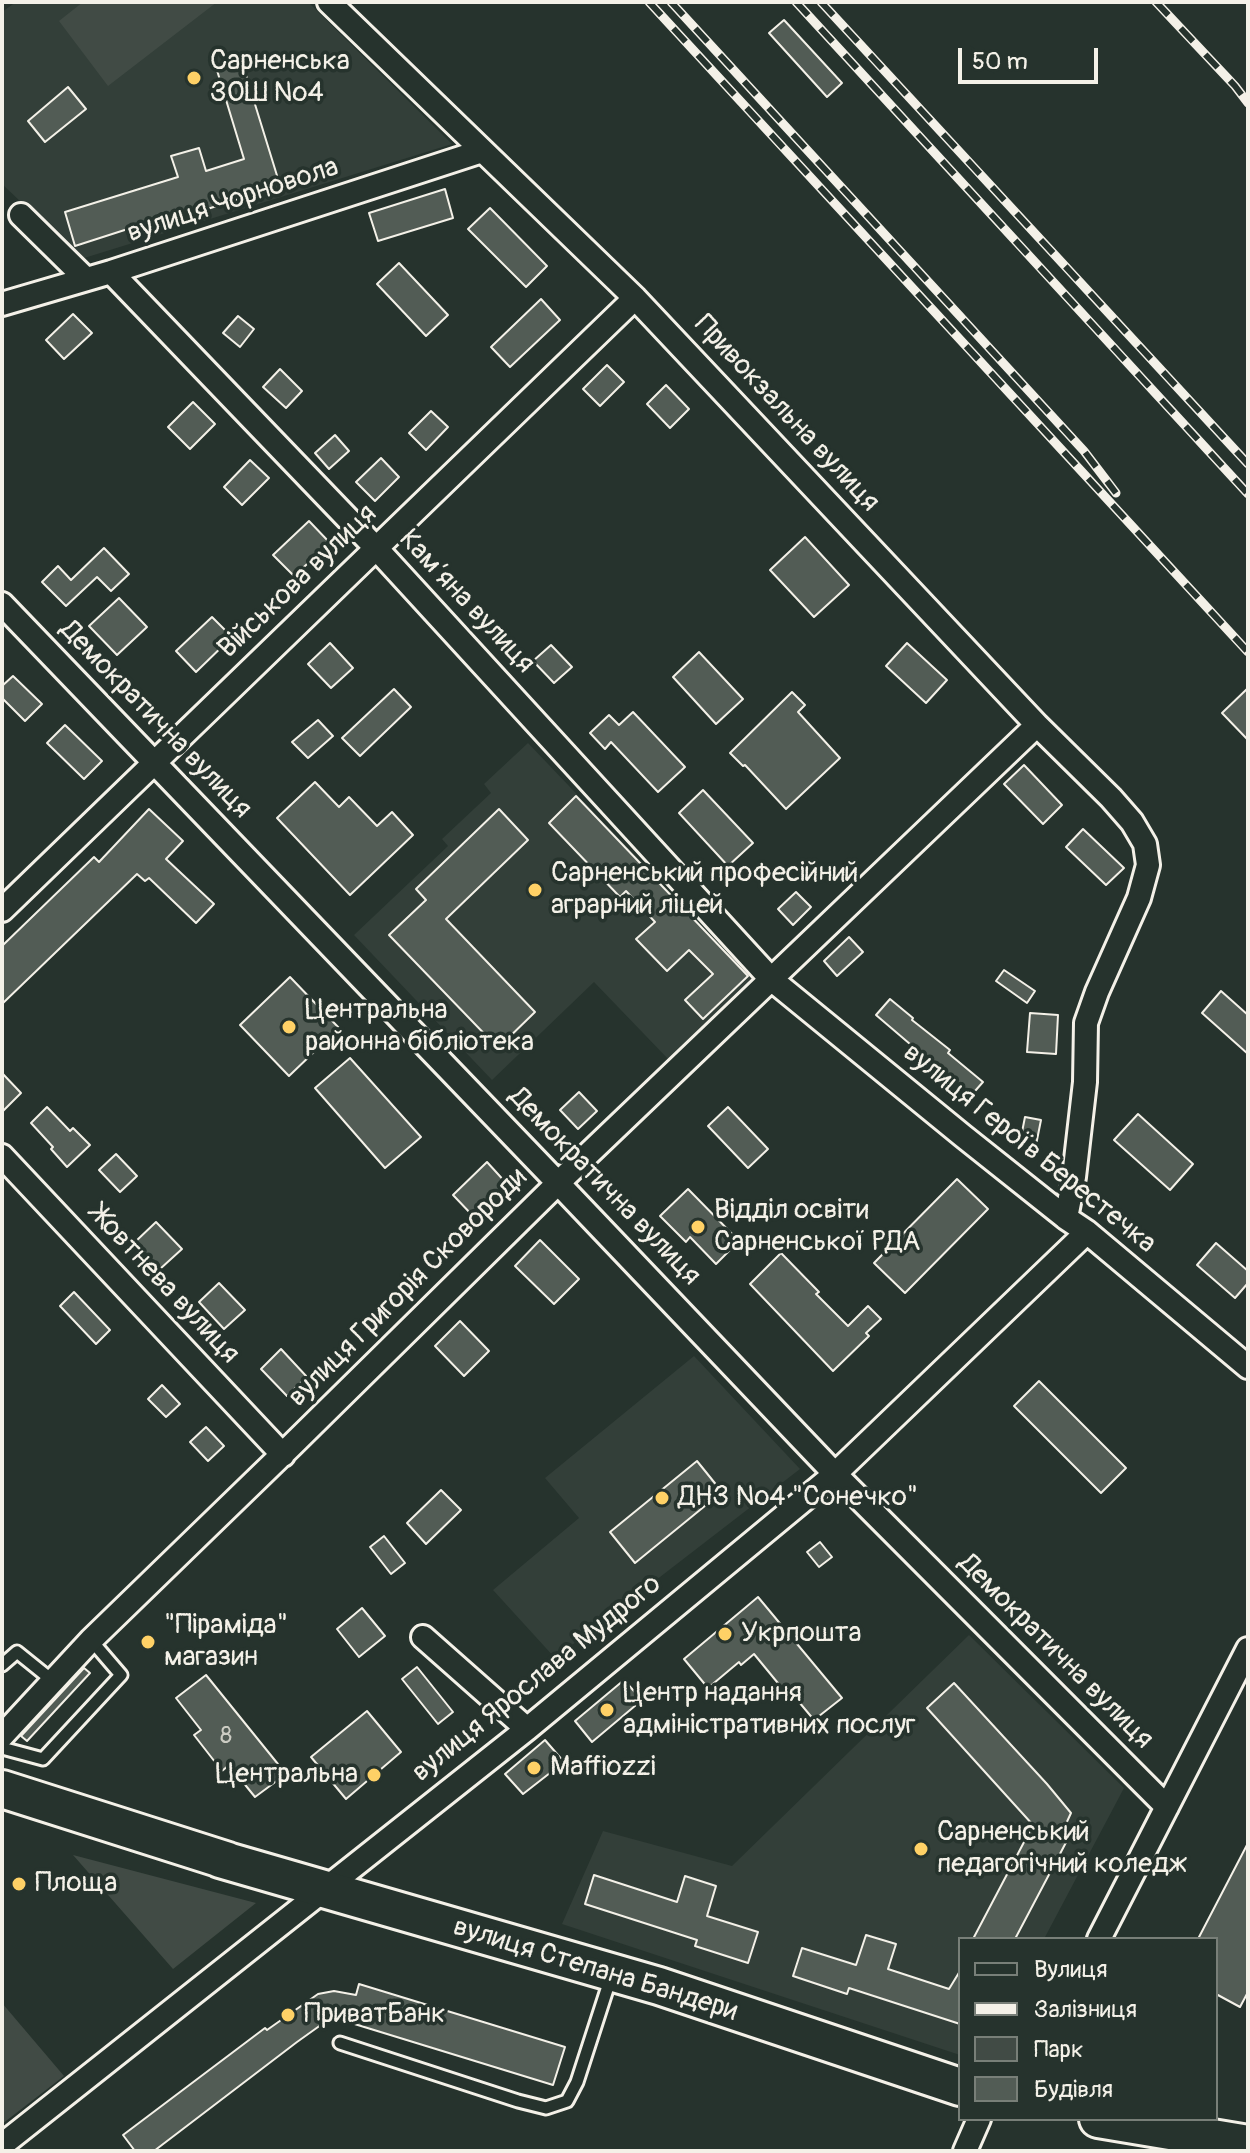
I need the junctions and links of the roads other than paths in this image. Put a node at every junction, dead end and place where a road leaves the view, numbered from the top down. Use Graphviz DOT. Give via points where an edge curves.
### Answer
graph roads {
  1 [pos="329,2"];
  2 [pos="482,151"];
  3 [pos="21,215"];
  4 [pos="111,272"];
  5 [pos="86,279"];
  6 [pos="24,297"];
  7 [pos="635,298"];
  8 [pos="2,304"];
  9 [pos="2,318"];
  10 [pos="376,548"];
  11 [pos="2,604"];
  12 [pos="1037,725"];
  13 [pos="156,763"];
  14 [pos="2,910"];
  15 [pos="771,979"];
  16 [pos="2,1156"];
  17 [pos="558,1183"];
  18 [pos="1066,1218"];
  19 [pos="1087,1232"];
  20 [pos="1248,1367"];
  21 [pos="283,1455"];
  22 [pos="835,1474"];
  23 [pos="423,1637"];
  24 [pos="91,1640"];
  25 [pos="1248,1649"];
  26 [pos="2,1665"];
  27 [pos="53,1681"];
  28 [pos="527,1729"];
  29 [pos="2,1736"];
  30 [pos="2,1748"];
  31 [pos="2,1789"];
  32 [pos="1167,1807"];
  33 [pos="326,1889"];
  34 [pos="1100,1937"];
  35 [pos="612,1973"];
  36 [pos="340,2043"];
  37 [pos="958,2086"];
  38 [pos="978,2121"];
  39 [pos="1110,2121"];
  40 [pos="8,2137"];
  41 [pos="1248,2144"];
  42 [pos="965,2151"];
  1 -- 2 [label="street, Привокзальна вулиця"];
  2 -- 4 [label="street, вулиця Чорновола"];
  2 -- 7 [label="street, Привокзальна вулиця"];
  3 -- 5 [label="street"];
  4 -- 5 [label="street, вулиця Чорновола"];
  4 -- 10 [label="street, Камʼяна вулиця"];
  5 -- 6 [label="street, вулиця Чорновола"];
  6 -- 8 [label="street, вулиця Чорновола"];
  6 -- 9 [label="street"];
  7 -- 10 [label="street, Військова вулиця"];
  7 -- 12 [label="street, Привокзальна вулиця"];
  10 -- 13 [label="street, Військова вулиця"];
  10 -- 15 [label="street, Камʼяна вулиця"];
  11 -- 13 [label="street, Демократична вулиця"];
  12 -- 15 [label="street, вулиця Григорія Сковороди"];
  12 -- 18 [label="street, Привокзальна вулиця" via="1132,822 1145,844 1148,865 1086,1023 1085,1082"];
  13 -- 14 [label="street, Військова вулиця"];
  13 -- 17 [label="street, Демократична вулиця"];
  15 -- 17 [label="street, вулиця Григорія Сковороди"];
  15 -- 18 [label="street, вулиця Героїв Берестечка"];
  16 -- 21 [label="street, Жовтнева вулиця"];
  17 -- 21 [label="street, вулиця Григорія Сковороди"];
  17 -- 22 [label="street, Демократична вулиця"];
  18 -- 19 [label="street, вулиця Героїв Берестечка"];
  19 -- 20 [label="street, вулиця Героїв Берестечка"];
  19 -- 22 [label="street, вулиця Ярослава Мудрого"];
  21 -- 24 [label="street, вулиця Григорія Сковороди"];
  22 -- 28 [label="street, вулиця Ярослава Мудрого"];
  22 -- 32 [label="street, Демократична вулиця"];
  23 -- 28 [label="street"];
  24 -- 27 [label="street, вулиця Григорія Сковороди"];
  24 -- 30 [label="lane" via="121,1675 43,1759"];
  25 -- 32 [label="street"];
  26 -- 27 [label="lane" via="17,1652"];
  27 -- 29 [label="street, вулиця Григорія Сковороди"];
  28 -- 33 [label="street, вулиця Ярослава Мудрого"];
  31 -- 33 [label="main road, вулиця Степана Бандери"];
  32 -- 34 [label="street"];
  33 -- 35 [label="main road, вулиця Степана Бандери"];
  33 -- 40 [label="street, вулиця Ярослава Мудрого"];
  35 -- 36 [label="lane" via="577,2082 567,2101 546,2108"];
  35 -- 37 [label="main road, вулиця Степана Бандери"];
  38 -- 42 [label="street"];
  39 -- 41 [label="main road"];
}
